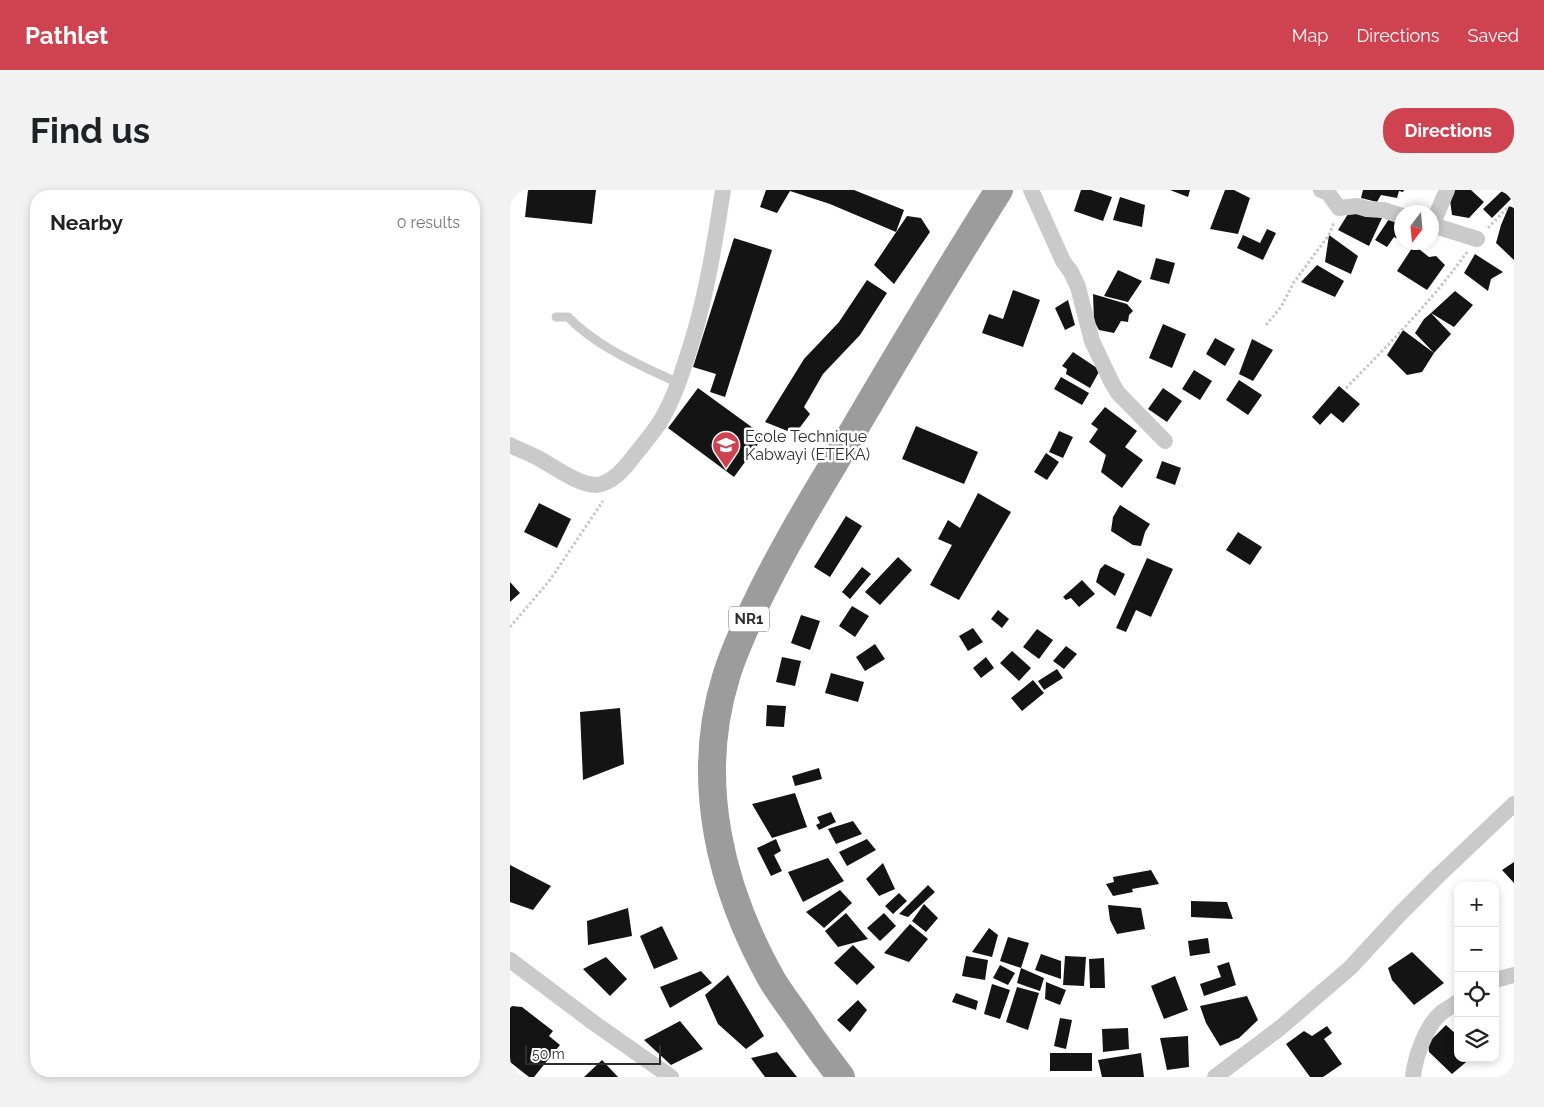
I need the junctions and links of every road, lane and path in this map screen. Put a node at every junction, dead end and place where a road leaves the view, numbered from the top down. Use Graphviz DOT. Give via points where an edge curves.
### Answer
graph roads {
  1 [pos="723,190"];
  2 [pos="999,190"];
  3 [pos="1031,190"];
  4 [pos="1320,190"];
  5 [pos="1447,190"];
  6 [pos="1509,206"];
  7 [pos="1339,208"];
  8 [pos="1439,209"];
  9 [pos="1394,214"];
  10 [pos="1439,227"];
  11 [pos="1477,239"];
  12 [pos="556,317"];
  13 [pos="1266,325"];
  14 [pos="678,383"];
  15 [pos="1346,388"];
  16 [pos="1165,441"];
  17 [pos="510,446"];
  18 [pos="605,498"];
  19 [pos="510,627"];
  20 [pos="1514,804"];
  21 [pos="510,960"];
  22 [pos="1514,975"];
  23 [pos="1499,979"];
  24 [pos="1454,1004"];
  25 [pos="671,1077"];
  26 [pos="842,1077"];
  27 [pos="1215,1077"];
  28 [pos="1413,1077"];
  1 -- 14 [label="street" via="706,288 695,335"];
  2 -- 26 [label="highway, NR1" via="797,525 743,632 726,676 717,712 712,749 712,787 717,834 726,872 755,948 773,982"];
  3 -- 16 [label="street" via="1078,286 1092,341 1112,383"];
  4 -- 7 [label="street" via="1328,193"];
  5 -- 8 [label="street"];
  6 -- 11 [label="path"];
  7 -- 9 [label="street" via="1358,206"];
  7 -- 13 [label="path" via="1329,235"];
  10 -- 11 [label="street"];
  11 -- 15 [label="path" via="1403,330"];
  12 -- 14 [label="lane" via="568,317 604,345"];
  14 -- 17 [label="street" via="652,433 625,467 602,484 577,480"];
  18 -- 19 [label="path" via="550,580"];
  20 -- 27 [label="street" via="1439,875 1350,968 1280,1028"];
  21 -- 25 [label="street"];
  22 -- 23 [label="street"];
  24 -- 28 [label="street" via="1440,1013 1429,1028"];
}
